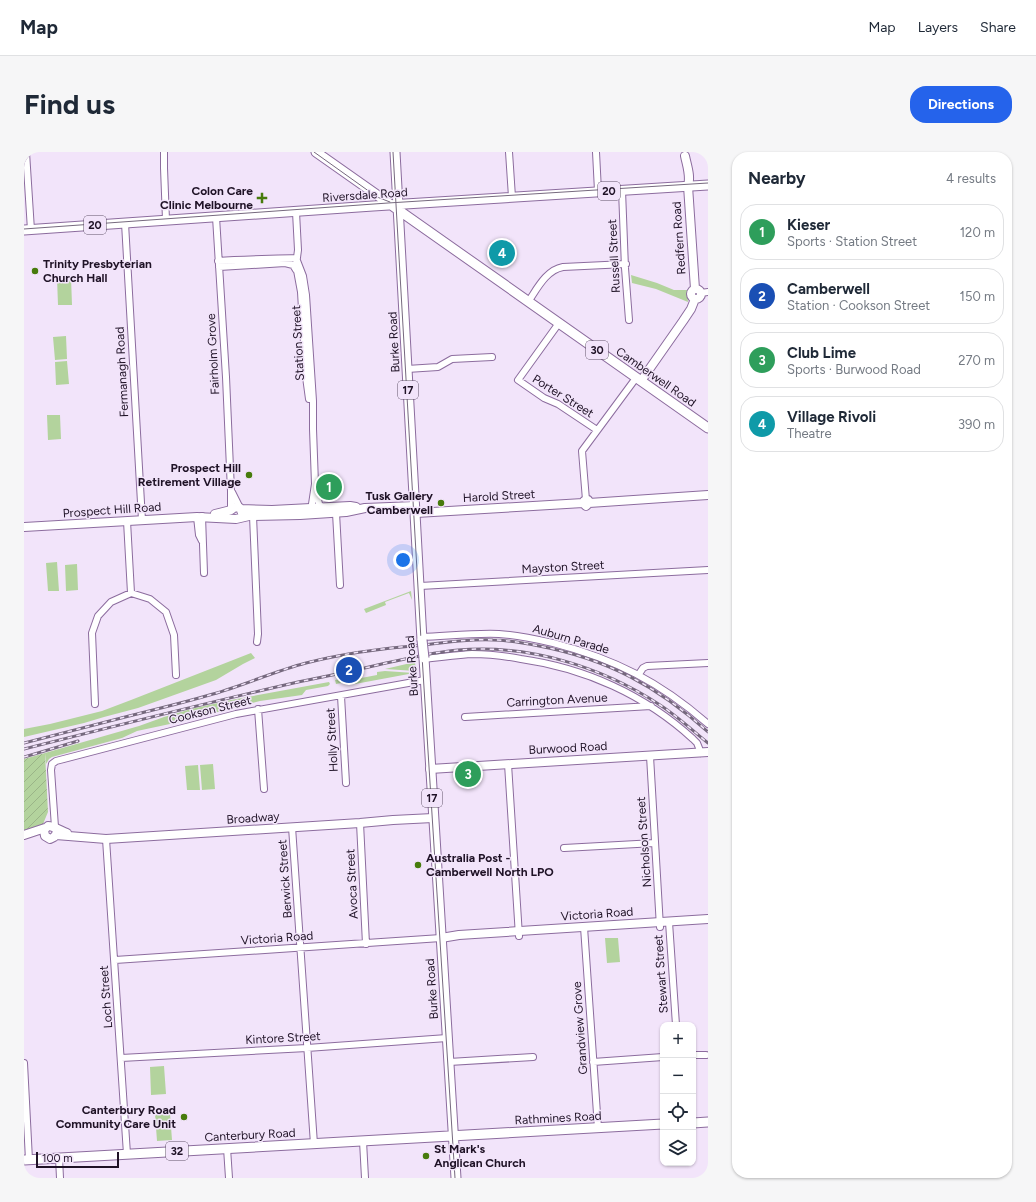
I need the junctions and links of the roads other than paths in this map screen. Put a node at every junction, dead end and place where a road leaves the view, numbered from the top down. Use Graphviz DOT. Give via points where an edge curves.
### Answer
graph roads {
  1 [pos="26,152"];
  2 [pos="164,152"];
  3 [pos="316,152"];
  4 [pos="395,152"];
  5 [pos="509,152"];
  6 [pos="596,152"];
  7 [pos="685,154"];
  8 [pos="708,184"];
  9 [pos="688,186"];
  10 [pos="622,190"];
  11 [pos="598,192"];
  12 [pos="512,197"];
  13 [pos="395,206"];
  14 [pos="296,212"];
  15 [pos="216,217"];
  16 [pos="166,220"];
  17 [pos="125,223"];
  18 [pos="27,230"];
  19 [pos="296,258"];
  20 [pos="262,262"];
  21 [pos="219,264"];
  22 [pos="626,264"];
  23 [pos="296,270"];
  24 [pos="301,278"];
  25 [pos="700,293"];
  26 [pos="528,302"];
  27 [pos="629,320"];
  28 [pos="559,323"];
  29 [pos="492,357"];
  30 [pos="407,369"];
  31 [pos="638,379"];
  32 [pos="708,428"];
  33 [pos="597,430"];
  34 [pos="315,484"];
  35 [pos="231,491"];
  36 [pos="708,495"];
  37 [pos="313,499"];
  38 [pos="586,502"];
  39 [pos="240,508"];
  40 [pos="313,508"];
  41 [pos="303,509"];
  42 [pos="415,509"];
  43 [pos="324,510"];
  44 [pos="335,510"];
  45 [pos="294,512"];
  46 [pos="251,513"];
  47 [pos="233,514"];
  48 [pos="200,517"];
  49 [pos="142,520"];
  50 [pos="127,521"];
  51 [pos="24,527"];
  52 [pos="708,570"];
  53 [pos="203,573"];
  54 [pos="340,585"];
  55 [pos="420,586"];
  56 [pos="131,593"];
  57 [pos="422,638"];
  58 [pos="257,642"];
  59 [pos="424,659"];
  60 [pos="708,663"];
  61 [pos="639,674"];
  62 [pos="176,675"];
  63 [pos="425,680"];
  64 [pos="341,696"];
  65 [pos="95,704"];
  66 [pos="651,706"];
  67 [pos="258,709"];
  68 [pos="465,717"];
  69 [pos="708,724"];
  70 [pos="704,752"];
  71 [pos="650,756"];
  72 [pos="508,764"];
  73 [pos="430,769"];
  74 [pos="346,783"];
  75 [pos="264,789"];
  76 [pos="433,818"];
  77 [pos="360,823"];
  78 [pos="292,828"];
  79 [pos="50,830"];
  80 [pos="24,835"];
  81 [pos="106,839"];
  82 [pos="655,843"];
  83 [pos="564,848"];
  84 [pos="708,919"];
  85 [pos="708,924"];
  86 [pos="664,925"];
  87 [pos="584,930"];
  88 [pos="519,934"];
  89 [pos="441,938"];
  90 [pos="366,944"];
  91 [pos="300,948"];
  92 [pos="115,960"];
  93 [pos="676,1022"];
  94 [pos="447,1038"];
  95 [pos="307,1048"];
  96 [pos="696,1055"];
  97 [pos="706,1055"];
  98 [pos="533,1057"];
  99 [pos="660,1057"];
  100 [pos="121,1058"];
  101 [pos="449,1062"];
  102 [pos="593,1062"];
  103 [pos="24,1063"];
  104 [pos="696,1122"];
  105 [pos="708,1122"];
  106 [pos="660,1124"];
  107 [pos="598,1128"];
  108 [pos="454,1136"];
  109 [pos="363,1141"];
  110 [pos="314,1144"];
  111 [pos="227,1148"];
  112 [pos="127,1154"];
  113 [pos="59,1158"];
  114 [pos="27,1160"];
  115 [pos="60,1178"];
  116 [pos="229,1178"];
  117 [pos="365,1178"];
  118 [pos="456,1178"];
  1 -- 18 [label="street"];
  2 -- 16 [label="street"];
  3 -- 13 [label="main road, Camberwell Road / 30"];
  4 -- 13 [label="main road, Burke Road / 17"];
  5 -- 12 [label="street"];
  6 -- 11 [label="street"];
  7 -- 9 [label="street, Redfern Road" via="689,174"];
  8 -- 9 [label="main road, Riversdale Road / 20"];
  9 -- 10 [label="main road, Riversdale Road / 20"];
  9 -- 25 [label="street, Redfern Road"];
  10 -- 11 [label="main road, Riversdale Road / 20"];
  10 -- 22 [label="street, Russell Street"];
  11 -- 12 [label="main road, Riversdale Road / 20"];
  12 -- 13 [label="main road, Riversdale Road / 20"];
  13 -- 14 [label="main road, Riversdale Road / 20"];
  13 -- 26 [label="main road, Camberwell Road / 30"];
  13 -- 30 [label="main road, Burke Road / 17"];
  14 -- 15 [label="main road, Riversdale Road / 20"];
  14 -- 19 [label="street, Station Street"];
  15 -- 16 [label="main road, Riversdale Road / 20"];
  15 -- 21 [label="street, Fairholm Grove"];
  16 -- 17 [label="main road, Riversdale Road / 20"];
  17 -- 18 [label="main road, Riversdale Road / 20"];
  17 -- 49 [label="street, Fermanagh Road"];
  19 -- 20 [label="street"];
  19 -- 23 [label="street, Station Street"];
  19 -- 24 [label="street, Station Street"];
  20 -- 21 [label="street"];
  20 -- 23 [label="street" via="288,263"];
  21 -- 35 [label="street, Fairholm Grove"];
  22 -- 26 [label="street" via="556,269 547,275"];
  22 -- 27 [label="street, Russell Street"];
  23 -- 24 [label="street, Station Street"];
  24 -- 34 [label="street, Station Street"];
  25 -- 31 [label="street, Redfern Road"];
  26 -- 28 [label="main road, Camberwell Road / 30"];
  28 -- 31 [label="main road, Camberwell Road / 30"];
  28 -- 33 [label="street, Porter Street" via="518,380"];
  29 -- 30 [label="street" via="452,360 438,367"];
  30 -- 42 [label="main road, Burke Road / 17"];
  31 -- 32 [label="main road, Camberwell Road / 30"];
  31 -- 33 [label="street"];
  33 -- 38 [label="street" via="582,452"];
  34 -- 37 [label="street, Station Street"];
  34 -- 43 [label="street, Station Street" via="319,504"];
  35 -- 39 [label="street, Fairholm Grove"];
  35 -- 47 [label="street, Fairholm Grove"];
  36 -- 38 [label="street, Harold Street"];
  37 -- 40 [label="street, Station Street"];
  37 -- 41 [label="street" via="309,506"];
  38 -- 42 [label="street, Harold Street"];
  39 -- 46 [label="street, Prospect Hill Road"];
  39 -- 47 [label="street" via="242,514"];
  40 -- 41 [label="street, Prospect Hill Road"];
  40 -- 43 [label="street" via="318,512"];
  41 -- 45 [label="street, Prospect Hill Road"];
  42 -- 44 [label="street, Prospect Hill Road" via="365,508 346,512"];
  42 -- 55 [label="main road, Burke Road / 17"];
  43 -- 44 [label="street, Prospect Hill Road"];
  43 -- 45 [label="street, Prospect Hill Road"];
  44 -- 54 [label="street"];
  45 -- 46 [label="street, Prospect Hill Road"];
  46 -- 47 [label="street, Prospect Hill Road"];
  46 -- 58 [label="street"];
  47 -- 48 [label="street, Prospect Hill Road"];
  48 -- 49 [label="street, Prospect Hill Road"];
  48 -- 53 [label="street" via="203,534"];
  49 -- 50 [label="street, Prospect Hill Road"];
  50 -- 51 [label="street, Prospect Hill Road"];
  50 -- 56 [label="street"];
  52 -- 55 [label="street, Mayston Street"];
  55 -- 57 [label="main road, Burke Road / 17"];
  56 -- 62 [label="street" via="150,599 166,612 174,635"];
  56 -- 65 [label="street" via="111,602 102,611 92,633"];
  57 -- 59 [label="main road, Burke Road / 17, bridge"];
  57 -- 61 [label="street, Auburn Parade" via="491,634 523,637 587,653"];
  59 -- 63 [label="main road, Burke Road / 17"];
  59 -- 66 [label="street" via="473,654 534,660 577,671 616,686"];
  60 -- 61 [label="street" via="647,666"];
  61 -- 69 [label="street, Auburn Parade" via="683,703"];
  63 -- 64 [label="street, Cookson Street"];
  63 -- 73 [label="main road, Burke Road / 17"];
  64 -- 67 [label="street, Cookson Street"];
  64 -- 74 [label="street, Holly Street"];
  66 -- 68 [label="street, Carrington Avenue"];
  66 -- 70 [label="street" via="693,739"];
  67 -- 75 [label="street"];
  67 -- 79 [label="street, Cookson Street" via="56,760 51,770 53,814"];
  70 -- 71 [label="street, Burwood Road"];
  71 -- 72 [label="street, Burwood Road"];
  71 -- 82 [label="street, Nicholson Street"];
  72 -- 73 [label="street, Burwood Road"];
  72 -- 88 [label="street"];
  73 -- 76 [label="main road, Burke Road / 17"];
  76 -- 77 [label="street, Broadway"];
  76 -- 89 [label="main road, Burke Road / 17"];
  77 -- 78 [label="street, Broadway"];
  77 -- 90 [label="street, Avoca Street"];
  78 -- 81 [label="street, Broadway"];
  78 -- 91 [label="street, Berwick Street"];
  79 -- 80 [label="street, Broadway"];
  79 -- 81 [label="street, Broadway" via="74,836"];
  81 -- 92 [label="street, Loch Street"];
  82 -- 83 [label="street"];
  82 -- 86 [label="street, Nicholson Street"];
  84 -- 86 [label="street, Victoria Road"];
  85 -- 86 [label="street, Victoria Road"];
  86 -- 87 [label="street, Victoria Road"];
  86 -- 93 [label="street, Stewart Street"];
  87 -- 88 [label="street, Victoria Road"];
  87 -- 102 [label="street, Grandview Grove"];
  88 -- 89 [label="street, Victoria Road" via="459,941"];
  89 -- 90 [label="street, Victoria Road"];
  89 -- 94 [label="main road, Burke Road / 17"];
  90 -- 91 [label="street, Victoria Road"];
  91 -- 92 [label="street, Victoria Road"];
  91 -- 95 [label="street, Berwick Street"];
  92 -- 100 [label="street, Loch Street"];
  94 -- 95 [label="street, Kintore Street"];
  94 -- 101 [label="main road, Burke Road / 17"];
  95 -- 100 [label="street, Kintore Street"];
  95 -- 110 [label="street, Berwick Street"];
  96 -- 97 [label="street"];
  98 -- 101 [label="street"];
  99 -- 102 [label="street"];
  100 -- 112 [label="street, Loch Street"];
  101 -- 108 [label="main road, Burke Road / 17"];
  102 -- 107 [label="street, Grandview Grove"];
  103 -- 114 [label="street"];
  104 -- 105 [label="main road"];
  106 -- 107 [label="main road, Rathmines Road"];
  107 -- 108 [label="main road, Rathmines Road"];
  108 -- 109 [label="main road, Canterbury Road / 32"];
  108 -- 118 [label="main road, Burke Road / 17"];
  109 -- 110 [label="main road, Canterbury Road / 32"];
  109 -- 117 [label="street"];
  110 -- 111 [label="main road, Canterbury Road / 32"];
  111 -- 112 [label="main road, Canterbury Road / 32"];
  111 -- 116 [label="street"];
  112 -- 113 [label="main road, Canterbury Road / 32"];
  113 -- 114 [label="main road, Canterbury Road / 32"];
  113 -- 115 [label="street"];
}
